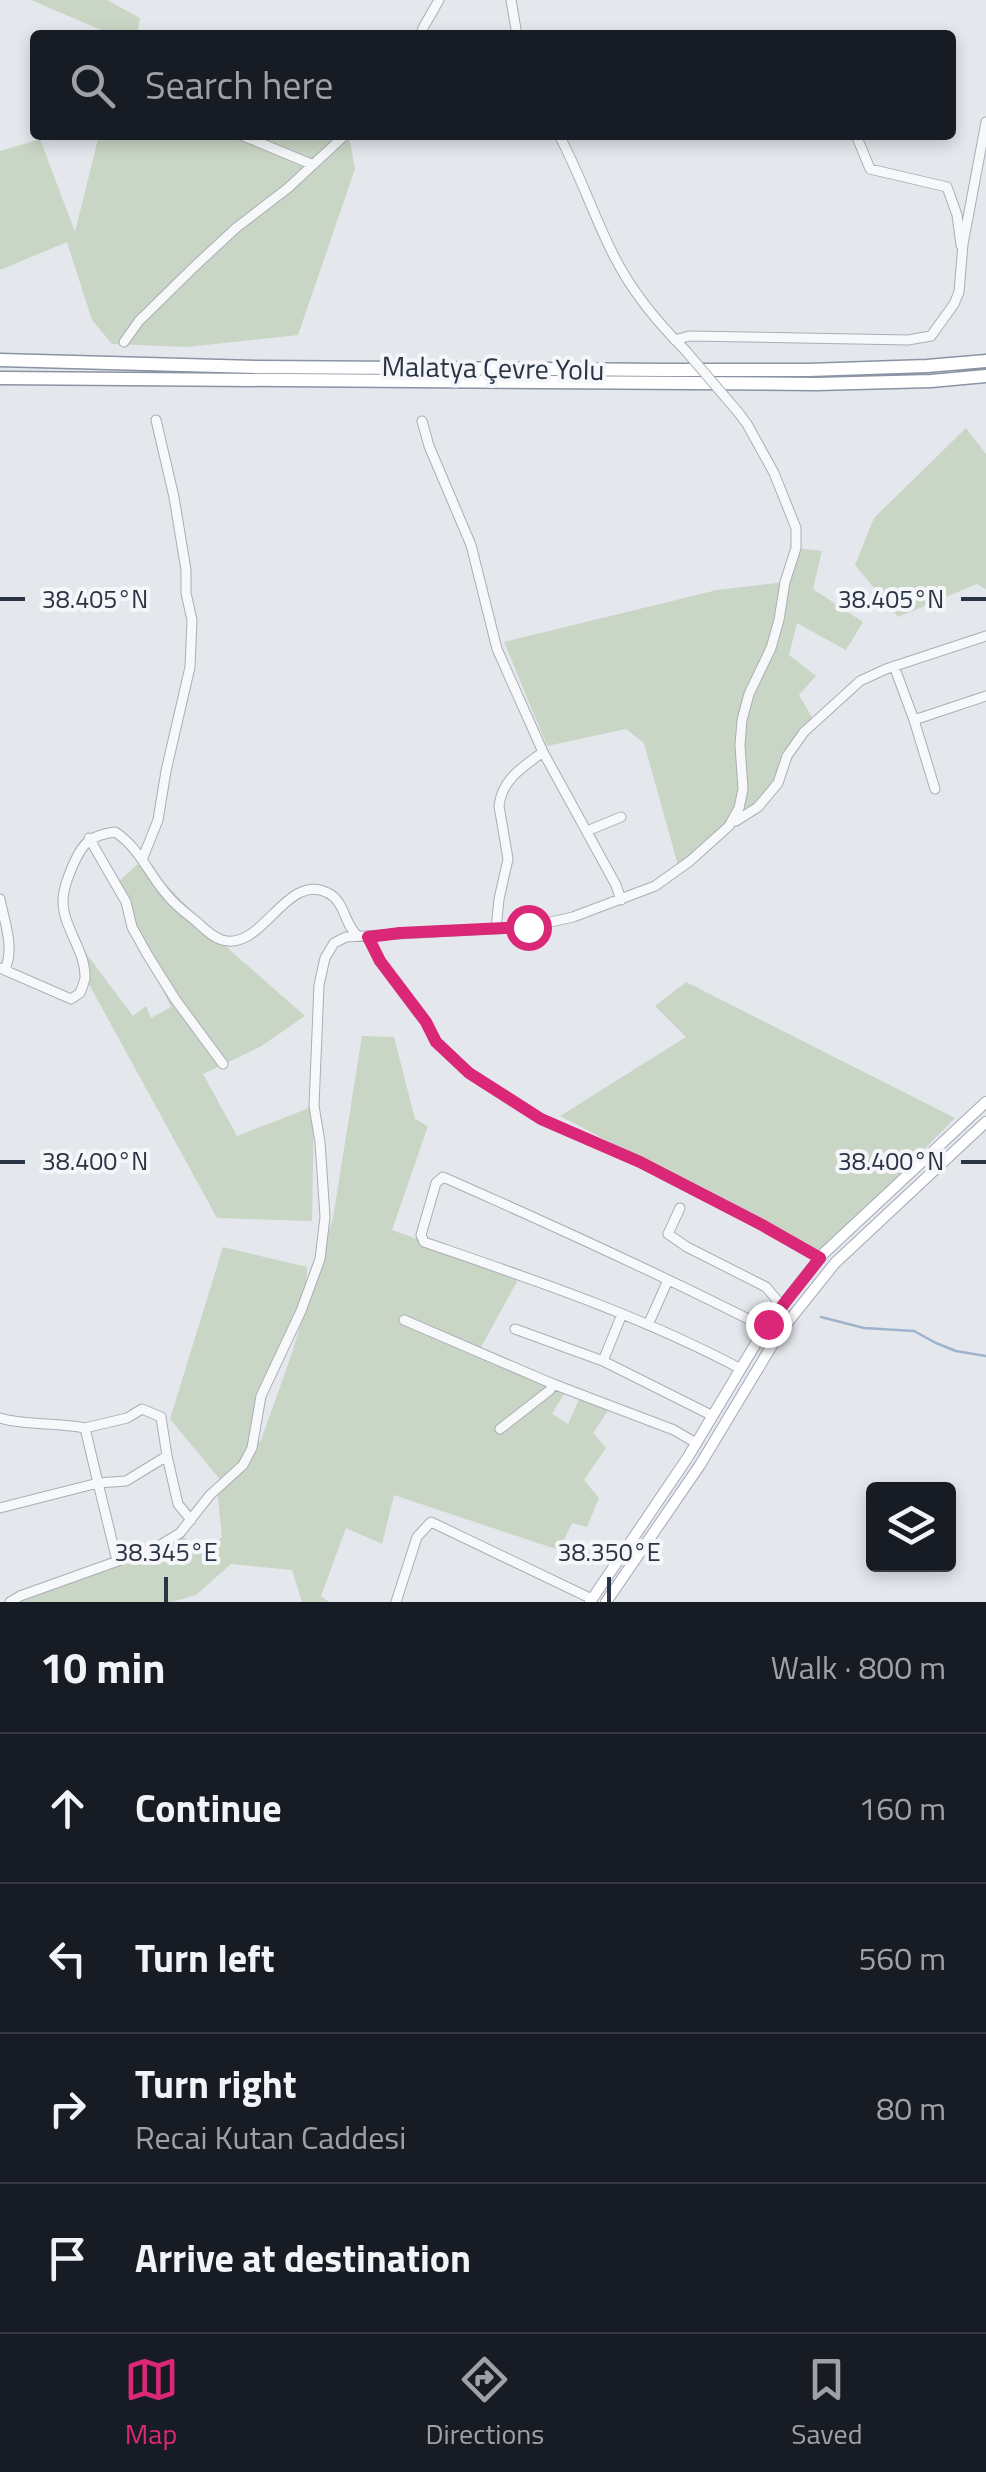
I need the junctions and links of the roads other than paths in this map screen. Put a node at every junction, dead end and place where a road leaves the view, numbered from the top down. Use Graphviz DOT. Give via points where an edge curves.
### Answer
graph roads {
  1 [pos="440,0"];
  2 [pos="511,0"];
  3 [pos="423,30"];
  4 [pos="516,30"];
  5 [pos="986,122"];
  6 [pos="253,140"];
  7 [pos="339,140"];
  8 [pos="561,140"];
  9 [pos="858,140"];
  10 [pos="311,164"];
  11 [pos="962,253"];
  12 [pos="675,340"];
  13 [pos="124,342"];
  14 [pos="0,360"];
  15 [pos="986,361"];
  16 [pos="986,376"];
  17 [pos="0,378"];
  18 [pos="156,420"];
  19 [pos="422,421"];
  20 [pos="986,636"];
  21 [pos="894,666"];
  22 [pos="986,696"];
  23 [pos="914,720"];
  24 [pos="543,752"];
  25 [pos="935,789"];
  26 [pos="621,817"];
  27 [pos="730,826"];
  28 [pos="587,831"];
  29 [pos="89,838"];
  30 [pos="142,860"];
  31 [pos="0,899"];
  32 [pos="621,900"];
  33 [pos="347,923"];
  34 [pos="496,929"];
  35 [pos="365,937"];
  36 [pos="334,944"];
  37 [pos="2,968"];
  38 [pos="222,1064"];
  39 [pos="985,1105"];
  40 [pos="986,1122"];
  41 [pos="680,1208"];
  42 [pos="820,1258"];
  43 [pos="668,1280"];
  44 [pos="782,1306"];
  45 [pos="622,1314"];
  46 [pos="404,1320"];
  47 [pos="648,1325"];
  48 [pos="515,1328"];
  49 [pos="766,1328"];
  50 [pos="603,1361"];
  51 [pos="741,1369"];
  52 [pos="553,1384"];
  53 [pos="712,1416"];
  54 [pos="0,1418"];
  55 [pos="85,1428"];
  56 [pos="500,1429"];
  57 [pos="696,1443"];
  58 [pos="167,1456"];
  59 [pos="98,1483"];
  60 [pos="0,1508"];
  61 [pos="191,1520"];
  62 [pos="117,1561"];
  63 [pos="591,1600"];
  64 [pos="10,1602"];
  65 [pos="396,1602"];
  66 [pos="606,1602"];
  1 -- 3 [label="street"];
  2 -- 4 [label="street"];
  5 -- 11 [label="street"];
  6 -- 10 [label="street"];
  7 -- 10 [label="street"];
  8 -- 12 [label="street" via="613,255"];
  9 -- 11 [label="street" via="870,169 947,187"];
  10 -- 13 [label="street" via="194,267"];
  11 -- 12 [label="street" via="959,292 930,336"];
  12 -- 27 [label="street, bridge" via="738,412 796,528 779,620 742,720 740,808"];
  14 -- 15 [label="highway, Malatya Çevre Yolu" via="666,370"];
  16 -- 17 [label="highway, Malatya Çevre Yolu" via="817,384"];
  18 -- 30 [label="street" via="183,554 192,643 158,820"];
  19 -- 24 [label="street" via="471,545 497,648"];
  20 -- 21 [label="street"];
  21 -- 23 [label="street"];
  21 -- 27 [label="street" via="860,681 804,732 778,783"];
  22 -- 23 [label="street"];
  23 -- 25 [label="street"];
  24 -- 28 [label="street"];
  24 -- 34 [label="street" via="502,789 508,860"];
  26 -- 28 [label="street"];
  27 -- 32 [label="street" via="655,886"];
  28 -- 32 [label="street"];
  29 -- 30 [label="street" via="114,832"];
  29 -- 37 [label="street" via="63,900 82,961 80,993 71,999"];
  29 -- 38 [label="street" via="146,954"];
  30 -- 33 [label="street" via="169,898 223,940 251,934 308,890 336,898"];
  31 -- 37 [label="street" via="10,946"];
  32 -- 34 [label="street" via="573,917"];
  33 -- 35 [label="street"];
  33 -- 36 [label="street"];
  34 -- 35 [label="street"];
  35 -- 36 [label="street"];
  35 -- 42 [label="street" via="436,1042 469,1073 541,1119 640,1162"];
  36 -- 61 [label="street" via="319,985 315,1048 326,1217 320,1259 261,1396 252,1448"];
  39 -- 42 [label="main road"];
  40 -- 66 [label="main road" via="835,1263 780,1332"];
  41 -- 44 [label="street" via="668,1234 766,1287"];
  42 -- 44 [label="main road"];
  43 -- 45 [label="street" via="443,1178 436,1183 424,1242"];
  43 -- 47 [label="street"];
  43 -- 49 [label="street"];
  44 -- 49 [label="main road"];
  45 -- 47 [label="street"];
  45 -- 50 [label="street"];
  46 -- 52 [label="street"];
  47 -- 51 [label="street"];
  48 -- 50 [label="street"];
  49 -- 51 [label="main road"];
  50 -- 53 [label="street"];
  51 -- 53 [label="main road"];
  52 -- 56 [label="street"];
  52 -- 57 [label="street"];
  53 -- 57 [label="main road"];
  54 -- 55 [label="street"];
  55 -- 58 [label="street" via="142,1409 161,1417"];
  55 -- 59 [label="street"];
  57 -- 63 [label="main road"];
  58 -- 59 [label="street" via="126,1481"];
  58 -- 61 [label="street" via="178,1504"];
  59 -- 60 [label="street"];
  59 -- 62 [label="street"];
  61 -- 62 [label="street" via="157,1546"];
  62 -- 64 [label="street"];
  63 -- 65 [label="street" via="431,1522 417,1537"];
}
